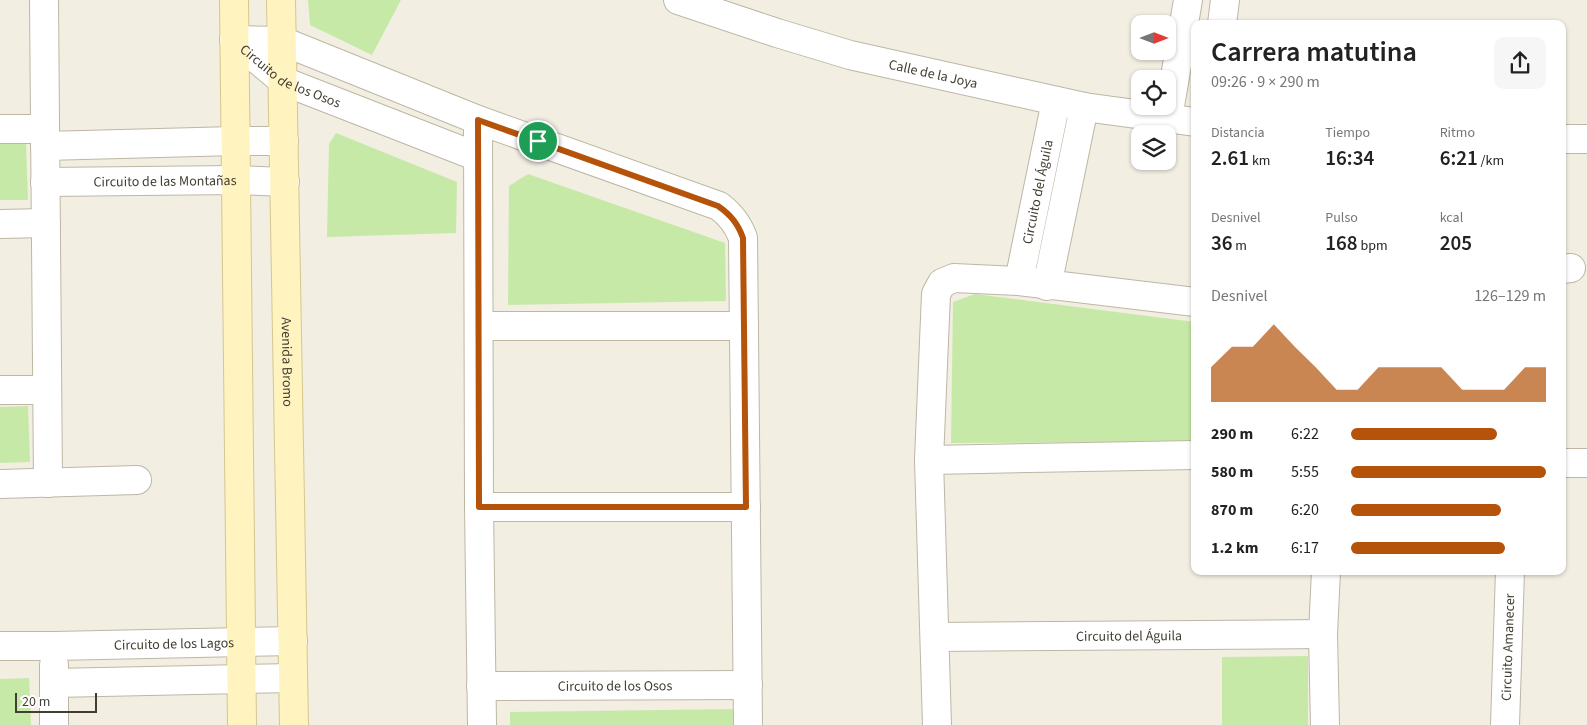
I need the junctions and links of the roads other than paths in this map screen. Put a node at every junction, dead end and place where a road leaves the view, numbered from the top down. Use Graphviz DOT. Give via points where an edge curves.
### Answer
graph roads {
  1 [pos="44,0"];
  2 [pos="234,0"];
  3 [pos="281,0"];
  4 [pos="678,0"];
  5 [pos="1188,0"];
  6 [pos="1225,0"];
  7 [pos="1222,20"];
  8 [pos="234,40"];
  9 [pos="282,41"];
  10 [pos="283,81"];
  11 [pos="1056,101"];
  12 [pos="1084,107"];
  13 [pos="1168,118"];
  14 [pos="478,120"];
  15 [pos="1191,121"];
  16 [pos="0,129"];
  17 [pos="45,137"];
  18 [pos="1587,139"];
  19 [pos="1566,140"];
  20 [pos="235,141"];
  21 [pos="284,141"];
  22 [pos="478,158"];
  23 [pos="236,180"];
  24 [pos="45,182"];
  25 [pos="285,182"];
  26 [pos="46,223"];
  27 [pos="0,224"];
  28 [pos="1019,281"];
  29 [pos="1047,286"];
  30 [pos="1191,302"];
  31 [pos="479,326"];
  32 [pos="744,326"];
  33 [pos="0,390"];
  34 [pos="47,390"];
  35 [pos="1191,455"];
  36 [pos="929,460"];
  37 [pos="1566,463"];
  38 [pos="1587,463"];
  39 [pos="137,480"];
  40 [pos="48,483"];
  41 [pos="0,484"];
  42 [pos="479,507"];
  43 [pos="746,507"];
  44 [pos="1326,575"];
  45 [pos="1510,575"];
  46 [pos="1323,634"];
  47 [pos="935,637"];
  48 [pos="293,641"];
  49 [pos="241,642"];
  50 [pos="0,646"];
  51 [pos="54,646"];
  52 [pos="293,678"];
  53 [pos="242,679"];
  54 [pos="54,683"];
  55 [pos="748,685"];
  56 [pos="481,686"];
  57 [pos="54,725"];
  58 [pos="242,725"];
  59 [pos="294,725"];
  60 [pos="482,725"];
  61 [pos="748,725"];
  62 [pos="937,725"];
  63 [pos="1325,725"];
  64 [pos="1506,725"];
  1 -- 17 [label="street"];
  2 -- 8 [label="main road"];
  3 -- 9 [label="main road, Avenida Bromo"];
  4 -- 11 [label="street, Calle de la Joya" via="850,55"];
  5 -- 13 [label="street"];
  6 -- 7 [label="street"];
  8 -- 9 [label="street, Circuito de los Osos"];
  8 -- 10 [label="street, Circuito de los Osos"];
  8 -- 20 [label="main road"];
  9 -- 10 [label="main road, Avenida Bromo"];
  9 -- 14 [label="street, Circuito de los Osos"];
  10 -- 21 [label="main road, Avenida Bromo"];
  10 -- 22 [label="street, Circuito de los Osos"];
  11 -- 12 [label="street, Calle de la Joya"];
  11 -- 28 [label="street, Circuito del Águila"];
  12 -- 13 [label="street, Calle de la Joya"];
  12 -- 29 [label="street, Circuito del Águila"];
  13 -- 15 [label="street, Calle de la Joya"];
  14 -- 22 [label="street"];
  14 -- 32 [label="street, Circuito de los Osos" via="718,206 732,218 743,238"];
  16 -- 17 [label="street"];
  17 -- 20 [label="street"];
  17 -- 24 [label="street"];
  18 -- 19 [label="street"];
  20 -- 21 [label="street"];
  20 -- 23 [label="main road"];
  21 -- 25 [label="main road, Avenida Bromo"];
  22 -- 31 [label="street"];
  23 -- 24 [label="street, Circuito de las Montañas"];
  23 -- 25 [label="street, Circuito de las Montañas"];
  23 -- 49 [label="main road"];
  24 -- 26 [label="street"];
  25 -- 48 [label="main road, Avenida Bromo"];
  26 -- 27 [label="street"];
  26 -- 34 [label="street"];
  28 -- 29 [label="street"];
  28 -- 36 [label="street" via="954,278 942,283 936,294"];
  29 -- 30 [label="street"];
  31 -- 32 [label="street"];
  31 -- 42 [label="street"];
  32 -- 43 [label="street, Circuito de los Osos"];
  33 -- 34 [label="street"];
  34 -- 40 [label="street"];
  35 -- 36 [label="street"];
  36 -- 47 [label="street"];
  37 -- 38 [label="street"];
  39 -- 40 [label="street"];
  40 -- 41 [label="street"];
  42 -- 43 [label="street"];
  42 -- 56 [label="street"];
  43 -- 55 [label="street, Circuito de los Osos"];
  44 -- 46 [label="street"];
  45 -- 64 [label="street, Circuito Amanecer"];
  46 -- 47 [label="street, Circuito del Águila"];
  46 -- 63 [label="street"];
  47 -- 62 [label="street"];
  48 -- 49 [label="street, Circuito de los Lagos"];
  48 -- 52 [label="main road, Avenida Bromo"];
  49 -- 51 [label="street, Circuito de los Lagos"];
  49 -- 53 [label="main road"];
  50 -- 51 [label="street, Circuito de los Lagos"];
  51 -- 54 [label="street"];
  52 -- 53 [label="street"];
  52 -- 59 [label="main road, Avenida Bromo"];
  53 -- 54 [label="street"];
  53 -- 58 [label="main road"];
  54 -- 57 [label="street"];
  55 -- 56 [label="street, Circuito de los Osos"];
  55 -- 61 [label="street, Circuito de los Osos"];
  56 -- 60 [label="street"];
}
